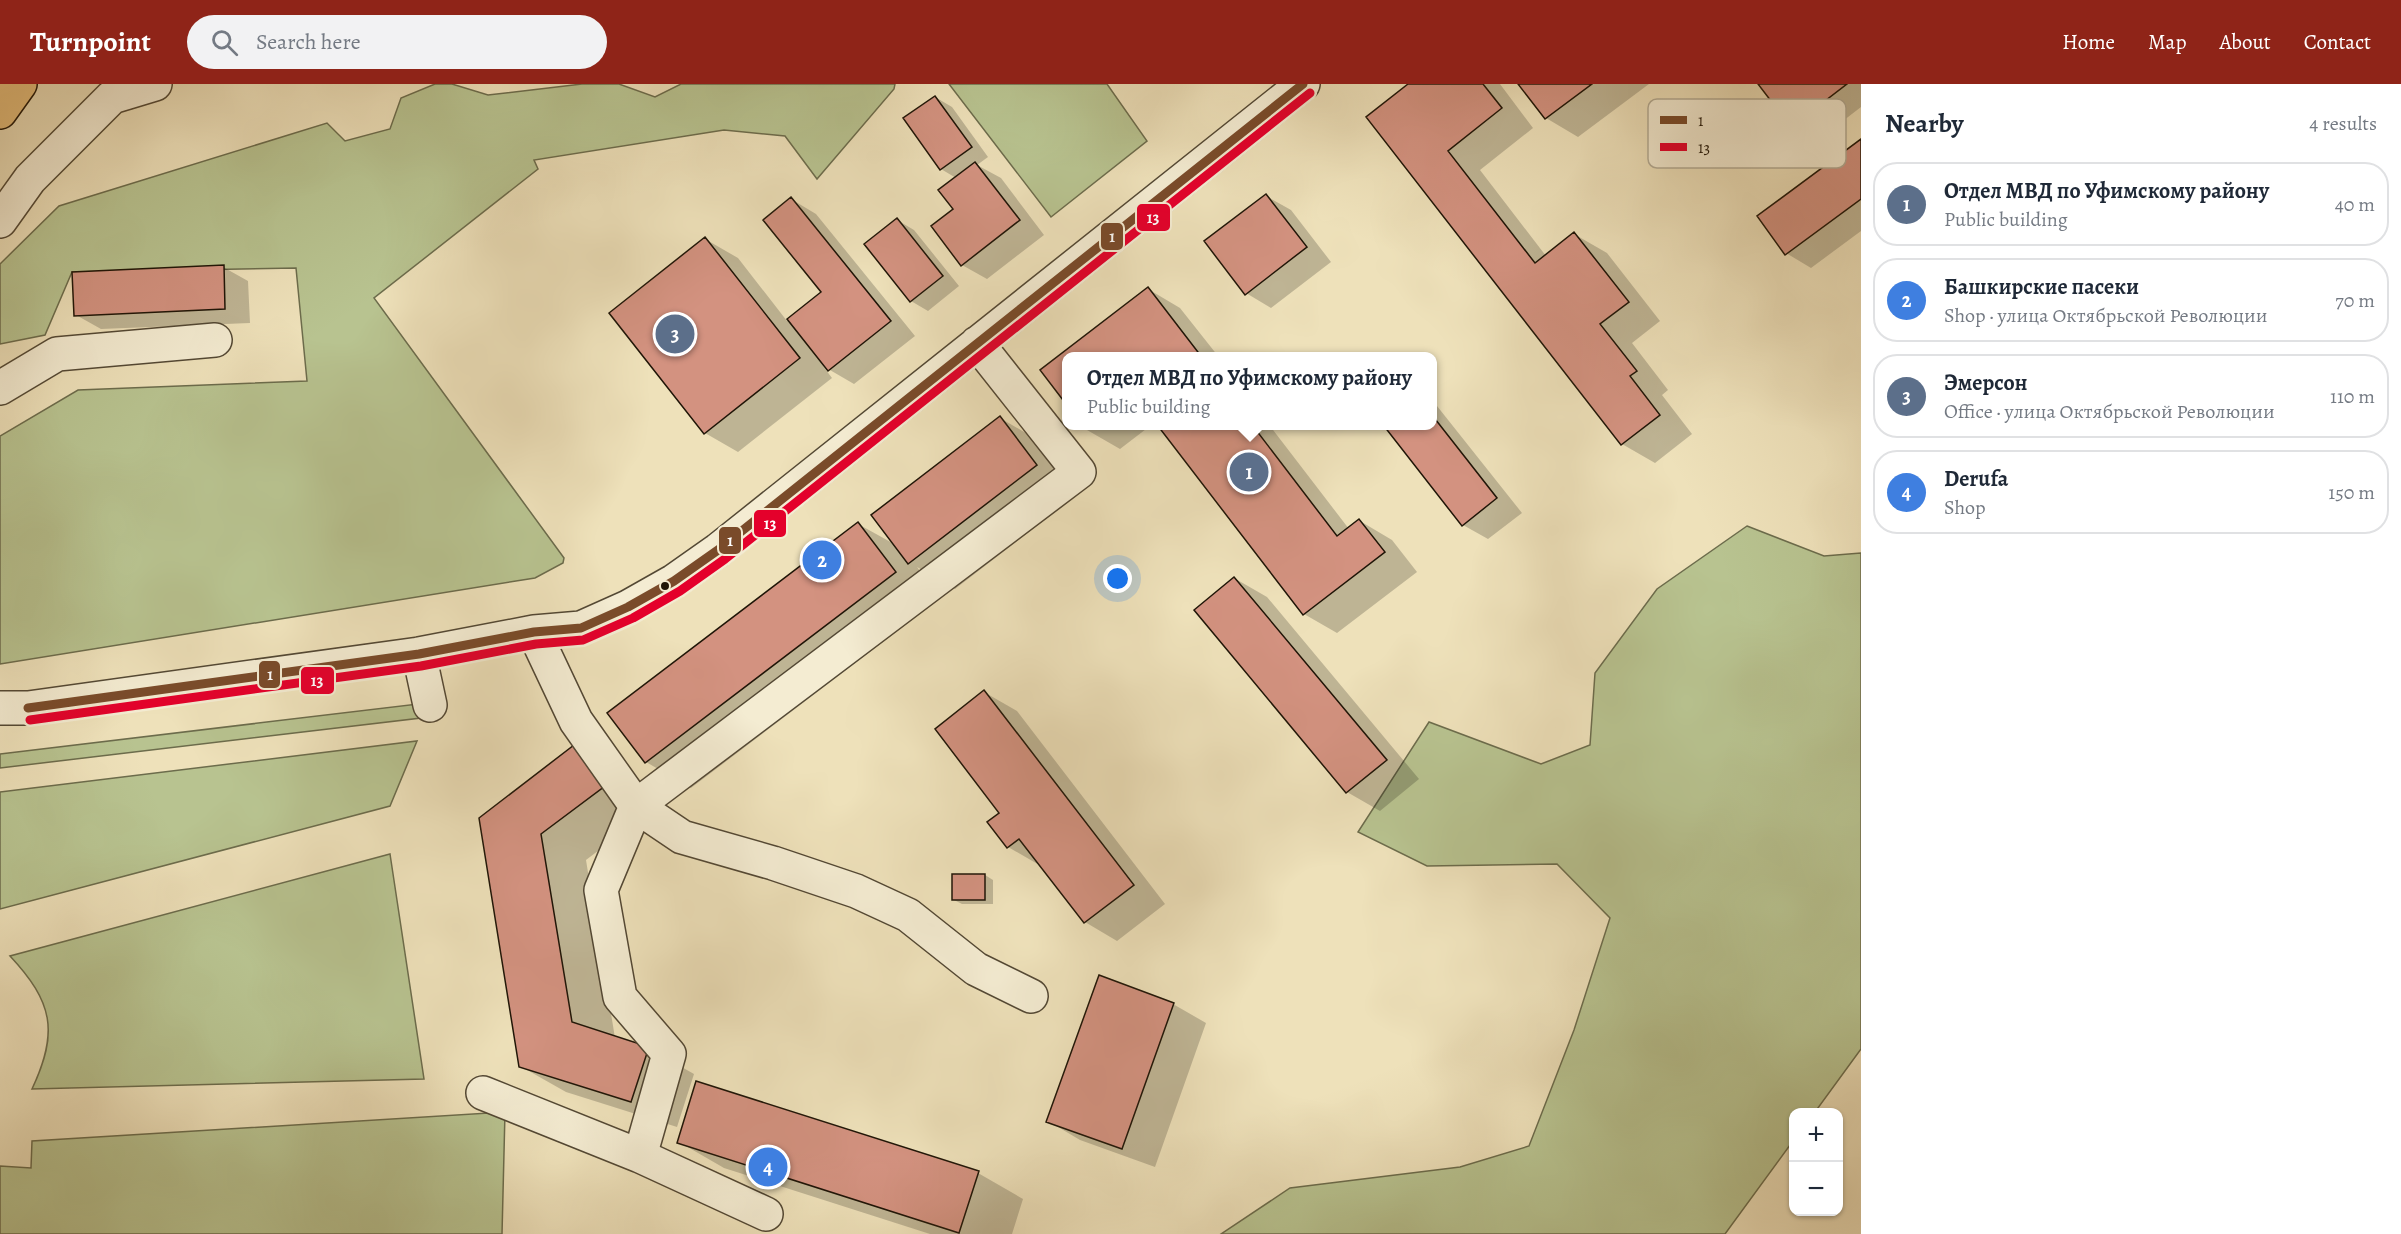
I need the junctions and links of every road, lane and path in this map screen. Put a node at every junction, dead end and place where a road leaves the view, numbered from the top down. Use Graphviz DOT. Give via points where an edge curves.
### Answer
graph roads {
  1 [pos="20,84"];
  2 [pos="155,84"];
  3 [pos="1303,84"];
  4 [pos="0,112"];
  5 [pos="0,221"];
  6 [pos="215,340"];
  7 [pos="977,343"];
  8 [pos="0,388"];
  9 [pos="534,632"];
  10 [pos="418,654"];
  11 [pos="430,705"];
  12 [pos="9,706"];
  13 [pos="0,726"];
  14 [pos="636,806"];
  15 [pos="1031,996"];
  16 [pos="483,1094"];
  17 [pos="640,1156"];
  18 [pos="766,1214"];
  1 -- 4 [label="main road"];
  2 -- 5 [label="street" via="112,97 30,179"];
  3 -- 7 [label="street"];
  6 -- 8 [label="street" via="57,354"];
  7 -- 9 [label="street" via="674,581 581,628"];
  7 -- 14 [label="street" via="1079,472"];
  9 -- 10 [label="street"];
  9 -- 14 [label="street" via="576,721"];
  10 -- 11 [label="street"];
  10 -- 12 [label="street"];
  12 -- 13 [label="street"];
  14 -- 15 [label="street" via="682,837 856,891 909,915 976,969"];
  14 -- 17 [label="street" via="601,890 620,997 669,1054"];
  16 -- 17 [label="street"];
  17 -- 18 [label="street"];
}
